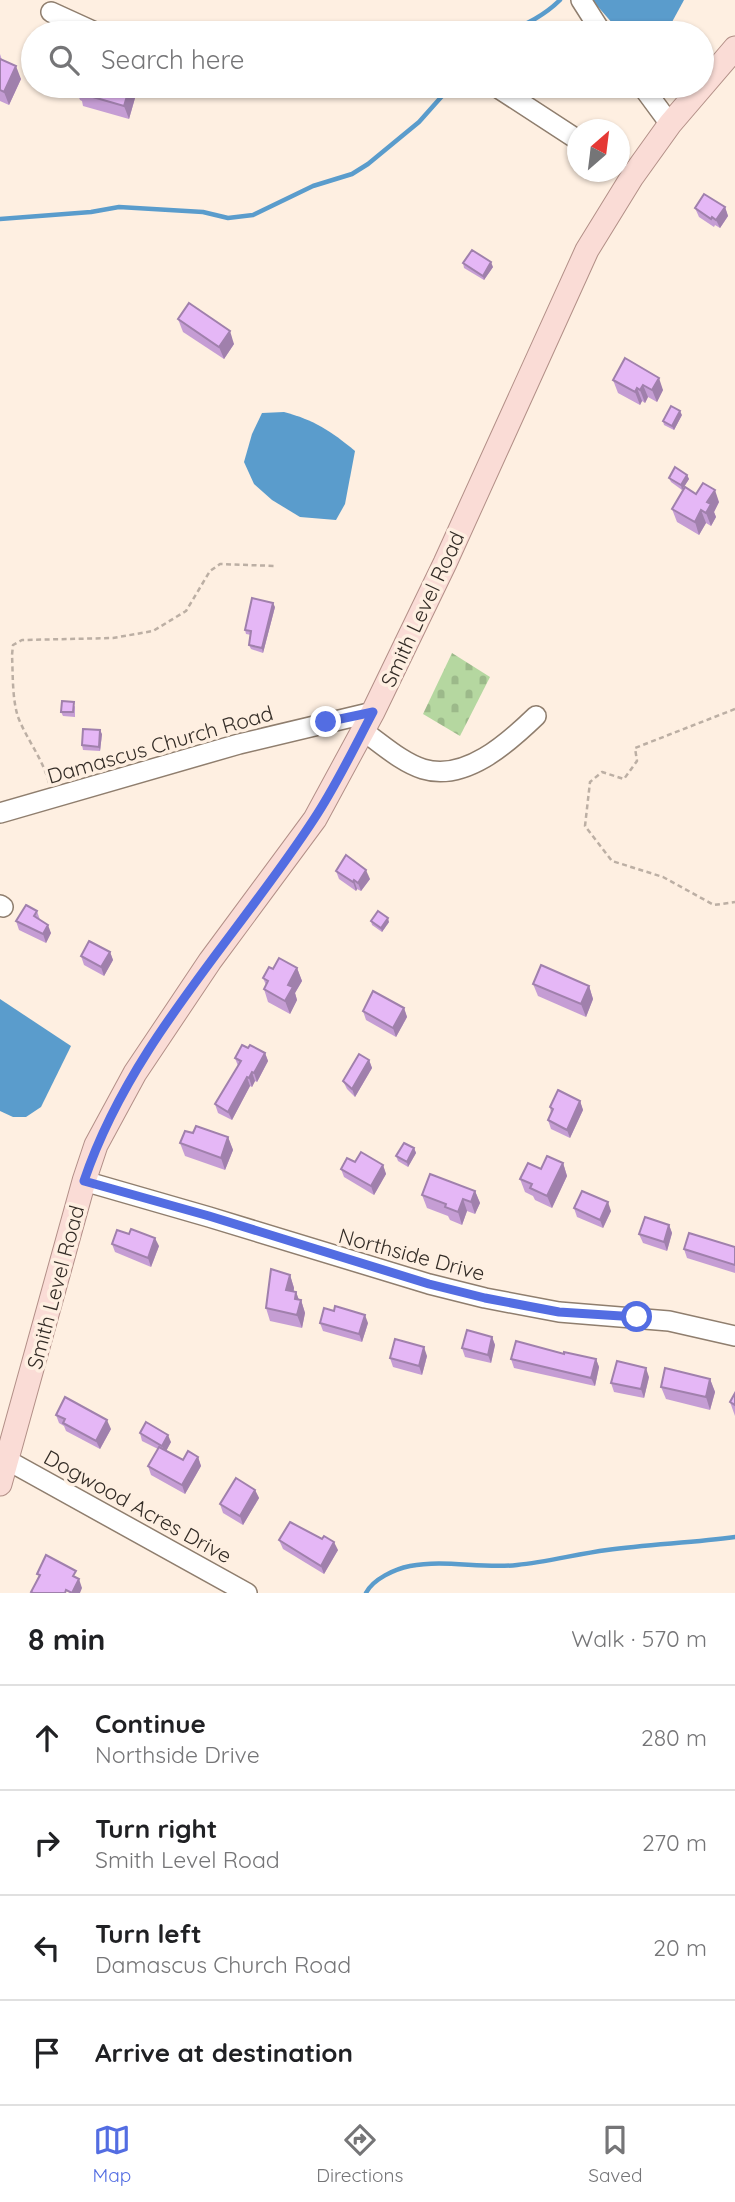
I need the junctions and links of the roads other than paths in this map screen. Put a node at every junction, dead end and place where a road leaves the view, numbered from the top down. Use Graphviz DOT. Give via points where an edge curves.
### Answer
graph roads {
  1 [pos="581,0"];
  2 [pos="51,12"];
  3 [pos="71,21"];
  4 [pos="594,21"];
  5 [pos="735,48"];
  6 [pos="714,73"];
  7 [pos="513,98"];
  8 [pos="651,98"];
  9 [pos="692,98"];
  10 [pos="670,124"];
  11 [pos="567,133"];
  12 [pos="630,169"];
  13 [pos="621,182"];
  14 [pos="536,716"];
  15 [pos="368,722"];
  16 [pos="0,813"];
  17 [pos="84,1181"];
  18 [pos="735,1336"];
  19 [pos="7,1460"];
  20 [pos="0,1484"];
  21 [pos="247,1593"];
  1 -- 4 [label="street"];
  2 -- 3 [label="street"];
  5 -- 6 [label="main road, Smith Level Road"];
  7 -- 11 [label="street"];
  8 -- 10 [label="street"];
  9 -- 10 [label="main road, Smith Level Road"];
  10 -- 12 [label="main road, Smith Level Road"];
  13 -- 15 [label="main road, Smith Level Road"];
  14 -- 15 [label="street" via="480,760 435,772 415,766"];
  15 -- 16 [label="street, Damascus Church Road" via="239,744"];
  15 -- 17 [label="main road, Smith Level Road" via="315,819 210,961 135,1073 96,1145"];
  17 -- 18 [label="street, Northside Drive" via="485,1298 559,1312 669,1321"];
  17 -- 19 [label="main road, Smith Level Road"];
  19 -- 20 [label="main road, Smith Level Road"];
  19 -- 21 [label="street, Dogwood Acres Drive"];
}
